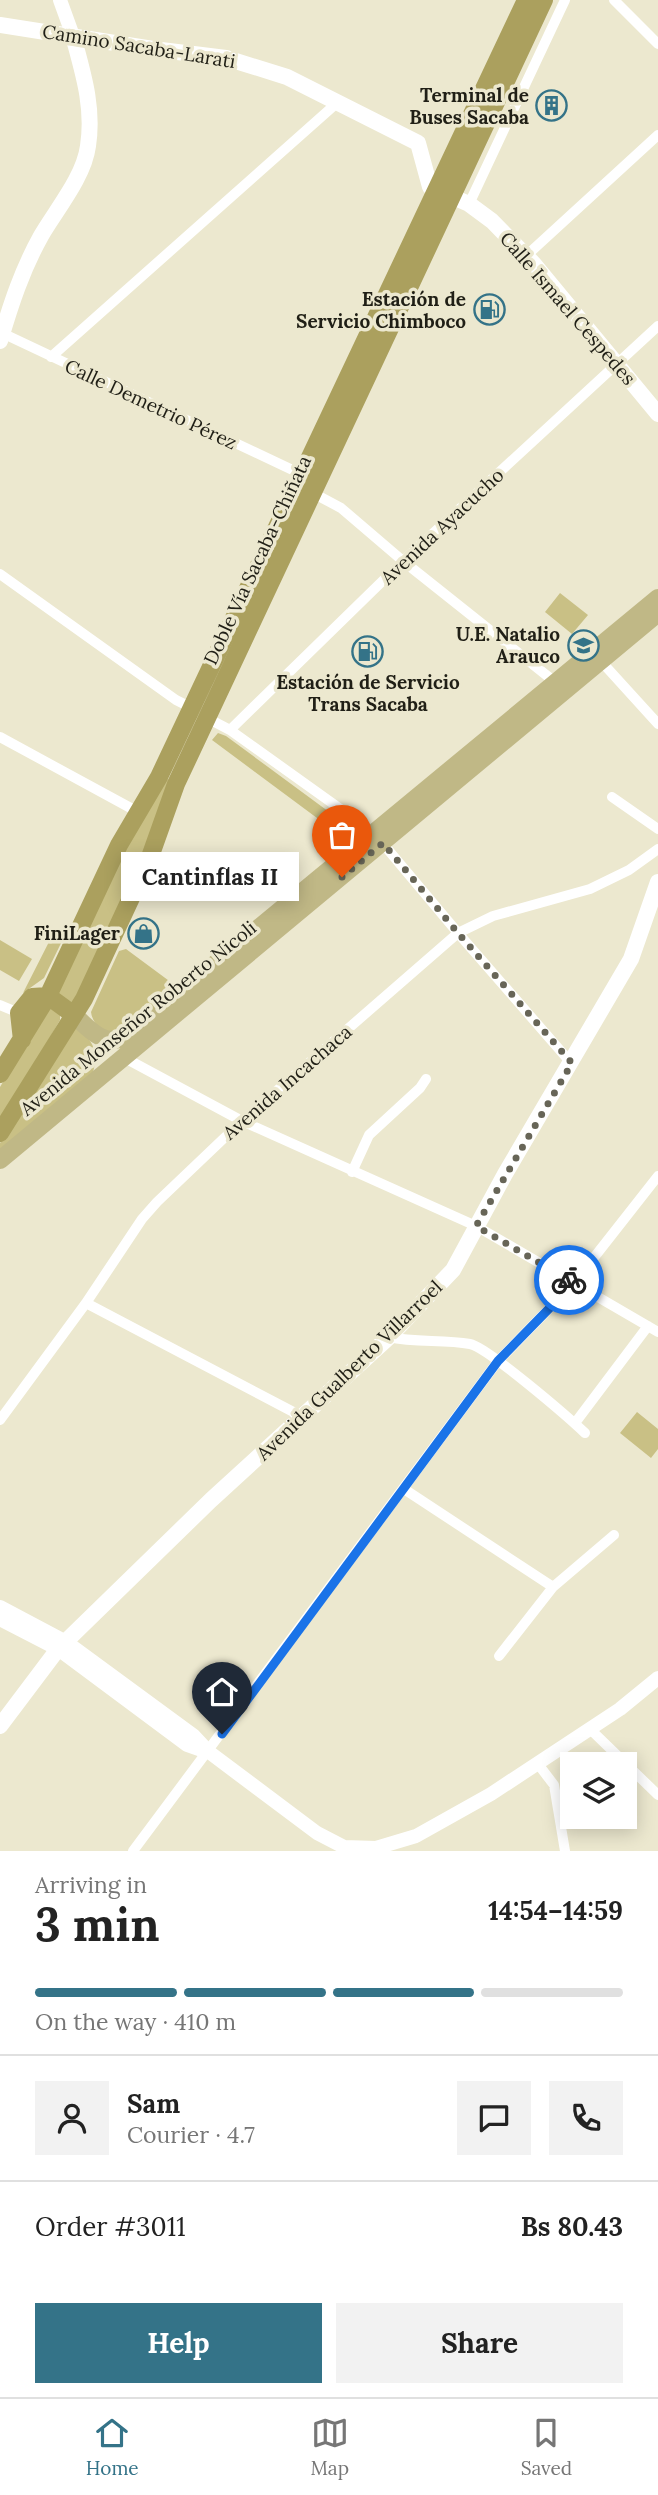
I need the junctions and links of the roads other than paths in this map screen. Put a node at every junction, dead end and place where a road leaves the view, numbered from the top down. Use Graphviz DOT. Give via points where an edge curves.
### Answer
graph roads {
  1 [pos="60,0"];
  2 [pos="526,0"];
  3 [pos="544,0"];
  4 [pos="565,0"];
  5 [pos="614,0"];
  6 [pos="8,26"];
  7 [pos="73,36"];
  8 [pos="658,44"];
  9 [pos="338,102"];
  10 [pos="658,135"];
  11 [pos="443,194"];
  12 [pos="469,204"];
  13 [pos="526,256"];
  14 [pos="658,326"];
  15 [pos="1,337"];
  16 [pos="51,356"];
  17 [pos="616,364"];
  18 [pos="658,414"];
  19 [pos="301,474"];
  20 [pos="311,492"];
  21 [pos="404,562"];
  22 [pos="0,574"];
  23 [pos="658,598"];
  24 [pos="658,613"];
  25 [pos="597,657"];
  26 [pos="561,687"];
  27 [pos="200,713"];
  28 [pos="658,724"];
  29 [pos="230,730"];
  30 [pos="0,737"];
  31 [pos="612,797"];
  32 [pos="138,812"];
  33 [pos="658,829"];
  34 [pos="379,838"];
  35 [pos="658,849"];
  36 [pos="658,882"];
  37 [pos="458,933"];
  38 [pos="48,996"];
  39 [pos="0,1005"];
  40 [pos="19,1013"];
  41 [pos="74,1015"];
  42 [pos="95,1035"];
  43 [pos="22,1040"];
  44 [pos="123,1057"];
  45 [pos="572,1063"];
  46 [pos="0,1074"];
  47 [pos="98,1078"];
  48 [pos="426,1079"];
  49 [pos="242,1121"];
  50 [pos="0,1133"];
  51 [pos="0,1160"];
  52 [pos="352,1172"];
  53 [pos="658,1175"];
  54 [pos="476,1226"];
  55 [pos="574,1283"];
  56 [pos="86,1303"];
  57 [pos="653,1329"];
  58 [pos="389,1337"];
  59 [pos="498,1361"];
  60 [pos="301,1416"];
  61 [pos="0,1420"];
  62 [pos="575,1423"];
  63 [pos="585,1433"];
  64 [pos="404,1489"];
  65 [pos="614,1535"];
  66 [pos="554,1587"];
  67 [pos="0,1607"];
  68 [pos="0,1619"];
  69 [pos="62,1646"];
  70 [pos="499,1656"];
  71 [pos="658,1678"];
  72 [pos="0,1726"];
  73 [pos="590,1729"];
  74 [pos="209,1752"];
  75 [pos="538,1764"];
  76 [pos="658,1794"];
  77 [pos="133,1851"];
  78 [pos="565,1851"];
  1 -- 7 [label="street"];
  2 -- 11 [label="highway, Doble Vía Sacaba-Chiñata"];
  3 -- 11 [label="highway, Doble Vía Sacaba-Chiñata"];
  4 -- 12 [label="street"];
  5 -- 8 [label="street"];
  6 -- 7 [label="main road, Camino Sacaba-Larati"];
  7 -- 9 [label="main road, Camino Sacaba-Larati" via="226,58 287,77"];
  7 -- 15 [label="main road" via="90,100 88,149 72,189 20,277"];
  9 -- 11 [label="main road, Camino Sacaba-Larati" via="418,143 430,187"];
  9 -- 16 [label="street"];
  10 -- 13 [label="street"];
  11 -- 12 [label="main road, Calle Ismael Cespedes"];
  11 -- 19 [label="highway, Doble Vía Sacaba-Chiñata"];
  11 -- 20 [label="highway, Doble Vía Sacaba-Chiñata"];
  12 -- 13 [label="main road, Calle Ismael Cespedes"];
  13 -- 17 [label="main road, Calle Ismael Cespedes"];
  14 -- 17 [label="street, Avenida Ayacucho"];
  15 -- 16 [label="street, Calle Demetrio Pérez"];
  16 -- 19 [label="street, Calle Demetrio Pérez"];
  17 -- 18 [label="main road, Calle Ismael Cespedes"];
  17 -- 21 [label="street, Avenida Ayacucho"];
  19 -- 27 [label="highway, Doble Vía Sacaba-Chiñata"];
  20 -- 21 [label="street" via="341,508"];
  20 -- 27 [label="highway, Doble Vía Sacaba-Chiñata"];
  21 -- 26 [label="street"];
  21 -- 29 [label="street, Avenida Ayacucho"];
  22 -- 27 [label="street"];
  23 -- 25 [label="main road, Avenida Monseñor Roberto Nicoli"];
  24 -- 25 [label="main road, Avenida Monseñor Roberto Nicoli"];
  25 -- 26 [label="main road, Avenida Monseñor Roberto Nicoli"];
  25 -- 28 [label="street"];
  26 -- 34 [label="main road, Avenida Monseñor Roberto Nicoli"];
  27 -- 29 [label="street"];
  27 -- 32 [label="highway, Doble Vía Sacaba-Chiñata"];
  27 -- 41 [label="highway, Doble Vía Sacaba-Chiñata" via="150,857"];
  29 -- 34 [label="street"];
  30 -- 32 [label="street"];
  31 -- 33 [label="street"];
  32 -- 38 [label="highway, Doble Vía Sacaba-Chiñata"];
  34 -- 37 [label="street"];
  34 -- 42 [label="main road, Avenida Monseñor Roberto Nicoli" via="128,1036 111,1041"];
  34 -- 44 [label="main road, Avenida Monseñor Roberto Nicoli"];
  35 -- 37 [label="street, Avenida Incachaca" via="590,889 493,916"];
  36 -- 45 [label="main road, Avenida Gualberto Villarroel" via="631,959"];
  37 -- 45 [label="street"];
  37 -- 49 [label="street, Avenida Incachaca"];
  38 -- 40 [label="highway" via="32,997"];
  38 -- 41 [label="highway"];
  38 -- 43 [label="highway, Doble Vía Sacaba-Chiñata"];
  39 -- 40 [label="street"];
  40 -- 43 [label="highway"];
  41 -- 42 [label="main road, Avenida Monseñor Roberto Nicoli"];
  41 -- 50 [label="highway, Doble Vía Sacaba-Chiñata"];
  42 -- 47 [label="main road"];
  43 -- 46 [label="highway, Doble Vía Sacaba-Chiñata"];
  44 -- 47 [label="main road, Avenida Monseñor Roberto Nicoli"];
  44 -- 49 [label="street"];
  45 -- 54 [label="main road, Avenida Gualberto Villarroel"];
  47 -- 51 [label="main road, Avenida Monseñor Roberto Nicoli"];
  48 -- 52 [label="street" via="369,1135"];
  49 -- 52 [label="street"];
  49 -- 56 [label="street, Avenida Incachaca" via="142,1219"];
  52 -- 54 [label="street"];
  53 -- 55 [label="street"];
  54 -- 55 [label="street"];
  54 -- 58 [label="main road, Avenida Gualberto Villarroel" via="453,1270"];
  55 -- 57 [label="street"];
  55 -- 59 [label="street"];
  56 -- 60 [label="street"];
  56 -- 61 [label="street, Avenida Incachaca"];
  57 -- 62 [label="street"];
  58 -- 59 [label="street" via="473,1344"];
  58 -- 60 [label="main road, Avenida Gualberto Villarroel"];
  59 -- 62 [label="street"];
  59 -- 64 [label="street"];
  60 -- 69 [label="main road, Avenida Gualberto Villarroel"];
  62 -- 63 [label="street"];
  64 -- 66 [label="street"];
  64 -- 74 [label="street"];
  65 -- 66 [label="street"];
  66 -- 70 [label="street"];
  67 -- 69 [label="street"];
  68 -- 69 [label="street"];
  69 -- 72 [label="main road, Avenida Gualberto Villarroel"];
  69 -- 74 [label="street" via="187,1745"];
  71 -- 73 [label="street"];
  73 -- 75 [label="street"];
  73 -- 76 [label="street"];
  74 -- 75 [label="street" via="317,1833 344,1847 376,1848 416,1836"];
  74 -- 77 [label="street"];
  75 -- 78 [label="street" via="554,1785"];
}
